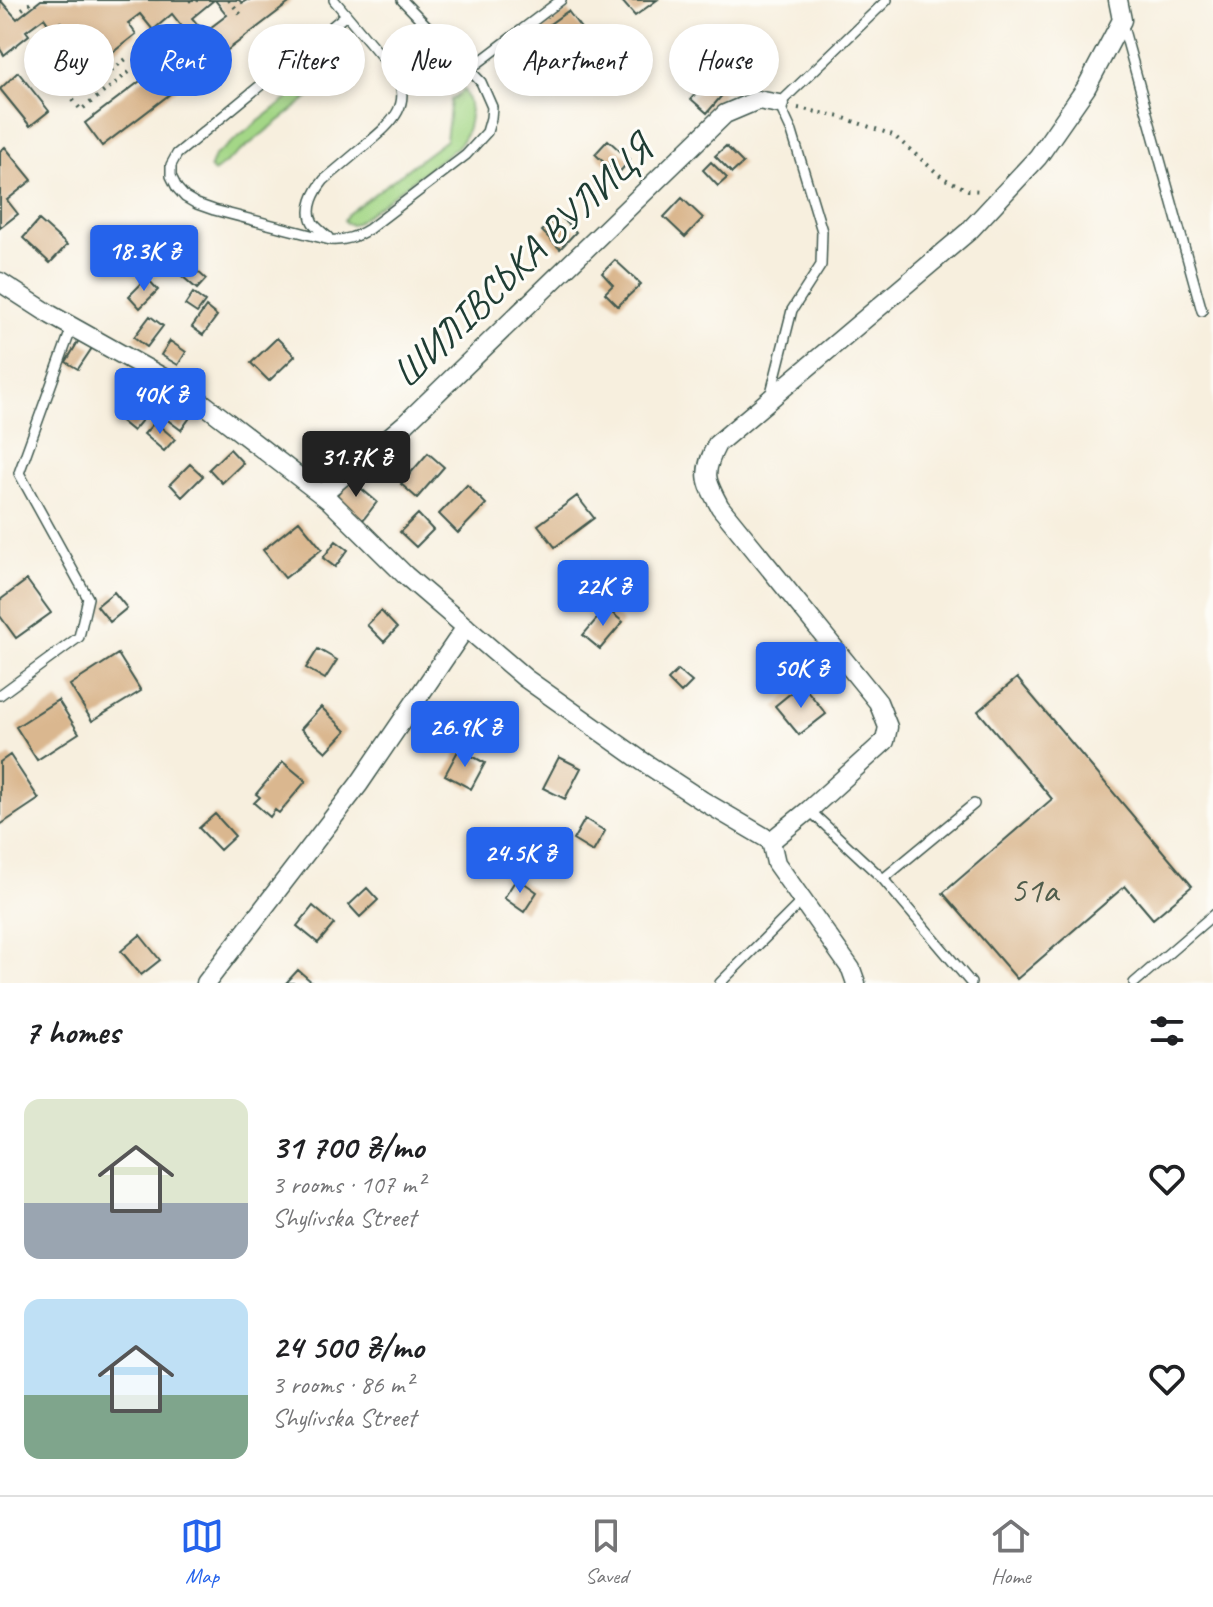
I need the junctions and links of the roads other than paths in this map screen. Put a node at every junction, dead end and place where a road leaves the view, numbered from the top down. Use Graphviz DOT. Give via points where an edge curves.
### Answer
graph roads {
  1 [pos="334,0"];
  2 [pos="402,0"];
  3 [pos="561,0"];
  4 [pos="887,0"];
  5 [pos="1118,0"];
  6 [pos="346,15"];
  7 [pos="1122,20"];
  8 [pos="426,24"];
  9 [pos="478,63"];
  10 [pos="478,78"];
  11 [pos="779,104"];
  12 [pos="330,240"];
  13 [pos="0,282"];
  14 [pos="1202,311"];
  15 [pos="72,327"];
  16 [pos="769,401"];
  17 [pos="322,494"];
  18 [pos="466,627"];
  19 [pos="0,695"];
  20 [pos="974,804"];
  21 [pos="809,810"];
  22 [pos="771,841"];
  23 [pos="883,879"];
  24 [pos="803,900"];
  25 [pos="1213,915"];
  26 [pos="206,983"];
  27 [pos="720,983"];
  28 [pos="856,983"];
  29 [pos="971,983"];
  30 [pos="1134,983"];
  1 -- 6 [label="lane"];
  2 -- 8 [label="lane"];
  3 -- 9 [label="lane"];
  4 -- 11 [label="lane"];
  5 -- 7 [label="street"];
  6 -- 12 [label="lane" via="393,70 402,92 401,105 388,126 317,189 310,213"];
  6 -- 12 [label="lane" via="186,145 171,165 177,188 197,204"];
  7 -- 14 [label="lane"];
  7 -- 16 [label="street" via="1086,88 1038,157 969,231"];
  10 -- 12 [label="lane" via="492,107 487,132 478,143 369,229 352,238"];
  11 -- 16 [label="lane" via="822,231 821,265 792,310"];
  11 -- 17 [label="street, ШИЛІВСЬКА ВУЛИЦЯ" via="758,100 725,114 406,423"];
  13 -- 15 [label="street"];
  15 -- 17 [label="street" via="187,391"];
  15 -- 19 [label="lane" via="19,473 88,598 79,637"];
  16 -- 21 [label="street" via="717,444 708,460 707,483 720,507 878,702 888,727 885,741"];
  17 -- 18 [label="street"];
  18 -- 22 [label="street" via="525,678 642,761"];
  18 -- 26 [label="street" via="359,784"];
  20 -- 23 [label="lane"];
  21 -- 22 [label="street"];
  21 -- 23 [label="lane"];
  22 -- 24 [label="street" via="776,863"];
  23 -- 29 [label="lane"];
  24 -- 27 [label="lane"];
  24 -- 28 [label="street"];
  25 -- 30 [label="lane"];
}
